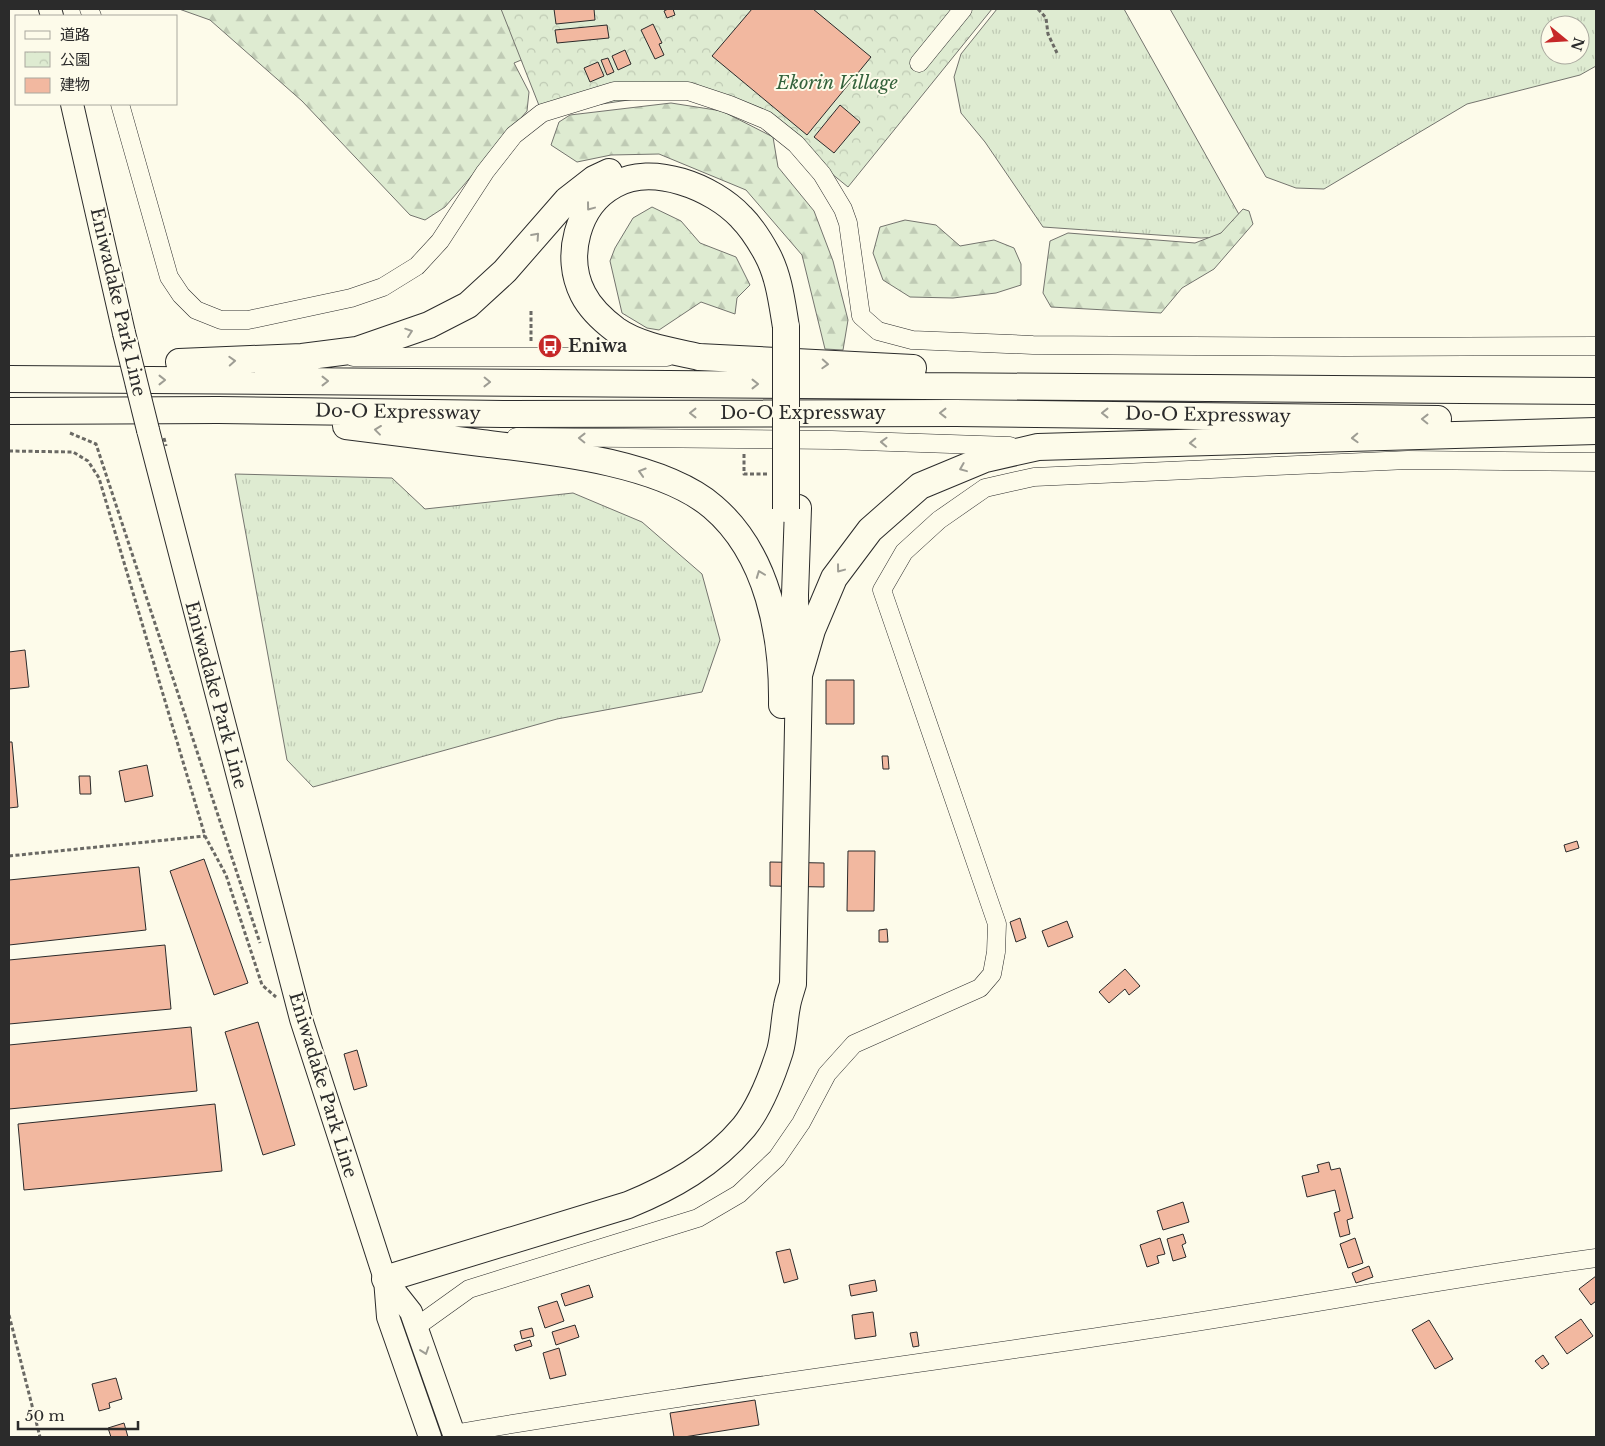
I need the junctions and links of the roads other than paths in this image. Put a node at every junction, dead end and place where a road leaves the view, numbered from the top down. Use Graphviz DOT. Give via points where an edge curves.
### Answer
graph roads {
  1 [pos="963,9"];
  2 [pos="919,64"];
  3 [pos="72,105"];
  4 [pos="120,105"];
  5 [pos="792,328"];
  6 [pos="1596,346"];
  7 [pos="698,357"];
  8 [pos="302,358"];
  9 [pos="9,364"];
  10 [pos="9,379"];
  11 [pos="1449,390"];
  12 [pos="1596,391"];
  13 [pos="218,410"];
  14 [pos="9,411"];
  15 [pos="1596,422"];
  16 [pos="1596,431"];
  17 [pos="416,435"];
  18 [pos="1038,447"];
  19 [pos="1596,462"];
  20 [pos="791,675"];
  21 [pos="1596,1258"];
  22 [pos="385,1278"];
  23 [pos="416,1328"];
  24 [pos="454,1436"];
  25 [pos="430,1437"];
  1 -- 2 [label="street"];
  3 -- 22 [label="main road, Eniwadake Park Line, bridge" via="148,430 301,1019"];
  4 -- 6 [label="street" via="169,277 196,310 221,320 248,320 351,298 383,286 417,266 440,240 491,164 514,136 542,113 614,91 688,91 766,120 796,144 822,174 848,223 861,316 878,332 912,340 1033,345"];
  5 -- 7 [label="highway, one-way" via="768,256 740,216 718,198 696,186 651,176 615,184 598,196 585,212 578,230 576,269 582,294 592,308 617,330 650,344"];
  8 -- 5 [label="highway, one-way" via="357,350 429,325 468,305 505,271 568,200 594,179 619,167 649,163 696,172 716,181 758,213 777,241 785,260 791,284"];
  5 -- 20 [label="highway, bridge"];
  7 -- 8 [label="street"];
  7 -- 11 [label="highway, one-way"];
  9 -- 8 [label="highway, one-way"];
  10 -- 11 [label="highway, Do-O Expressway, one-way"];
  11 -- 12 [label="highway, Do-O Expressway"];
  13 -- 14 [label="highway, Do-O Expressway"];
  15 -- 13 [label="highway, Do-O Expressway, one-way" via="1113,414 502,414"];
  17 -- 13 [label="highway, one-way"];
  16 -- 18 [label="highway, one-way"];
  18 -- 17 [label="street, one-way" via="832,440"];
  20 -- 17 [label="highway, one-way" via="752,554 733,526 712,506 685,489 625,467 547,451"];
  18 -- 20 [label="highway, one-way" via="985,459 920,486 870,530 834,578"];
  19 -- 23 [label="street" via="1408,460 1034,477 985,488 939,520 904,552 882,590 997,924 992,974 980,988 854,1044 827,1074 778,1158 739,1194 698,1218 469,1289"];
  20 -- 22 [label="highway" via="793,984 780,1050 764,1093 745,1126 716,1155 687,1177 658,1193 628,1205"];
  21 -- 24 [label="street" via="1134,1332 566,1415"];
  22 -- 23 [label="main road, Eniwadake Park Line" via="411,1312"];
  22 -- 25 [label="main road, Eniwadake Park Line" via="388,1318"];
  23 -- 24 [label="main road, Eniwadake Park Line, one-way"];
}
